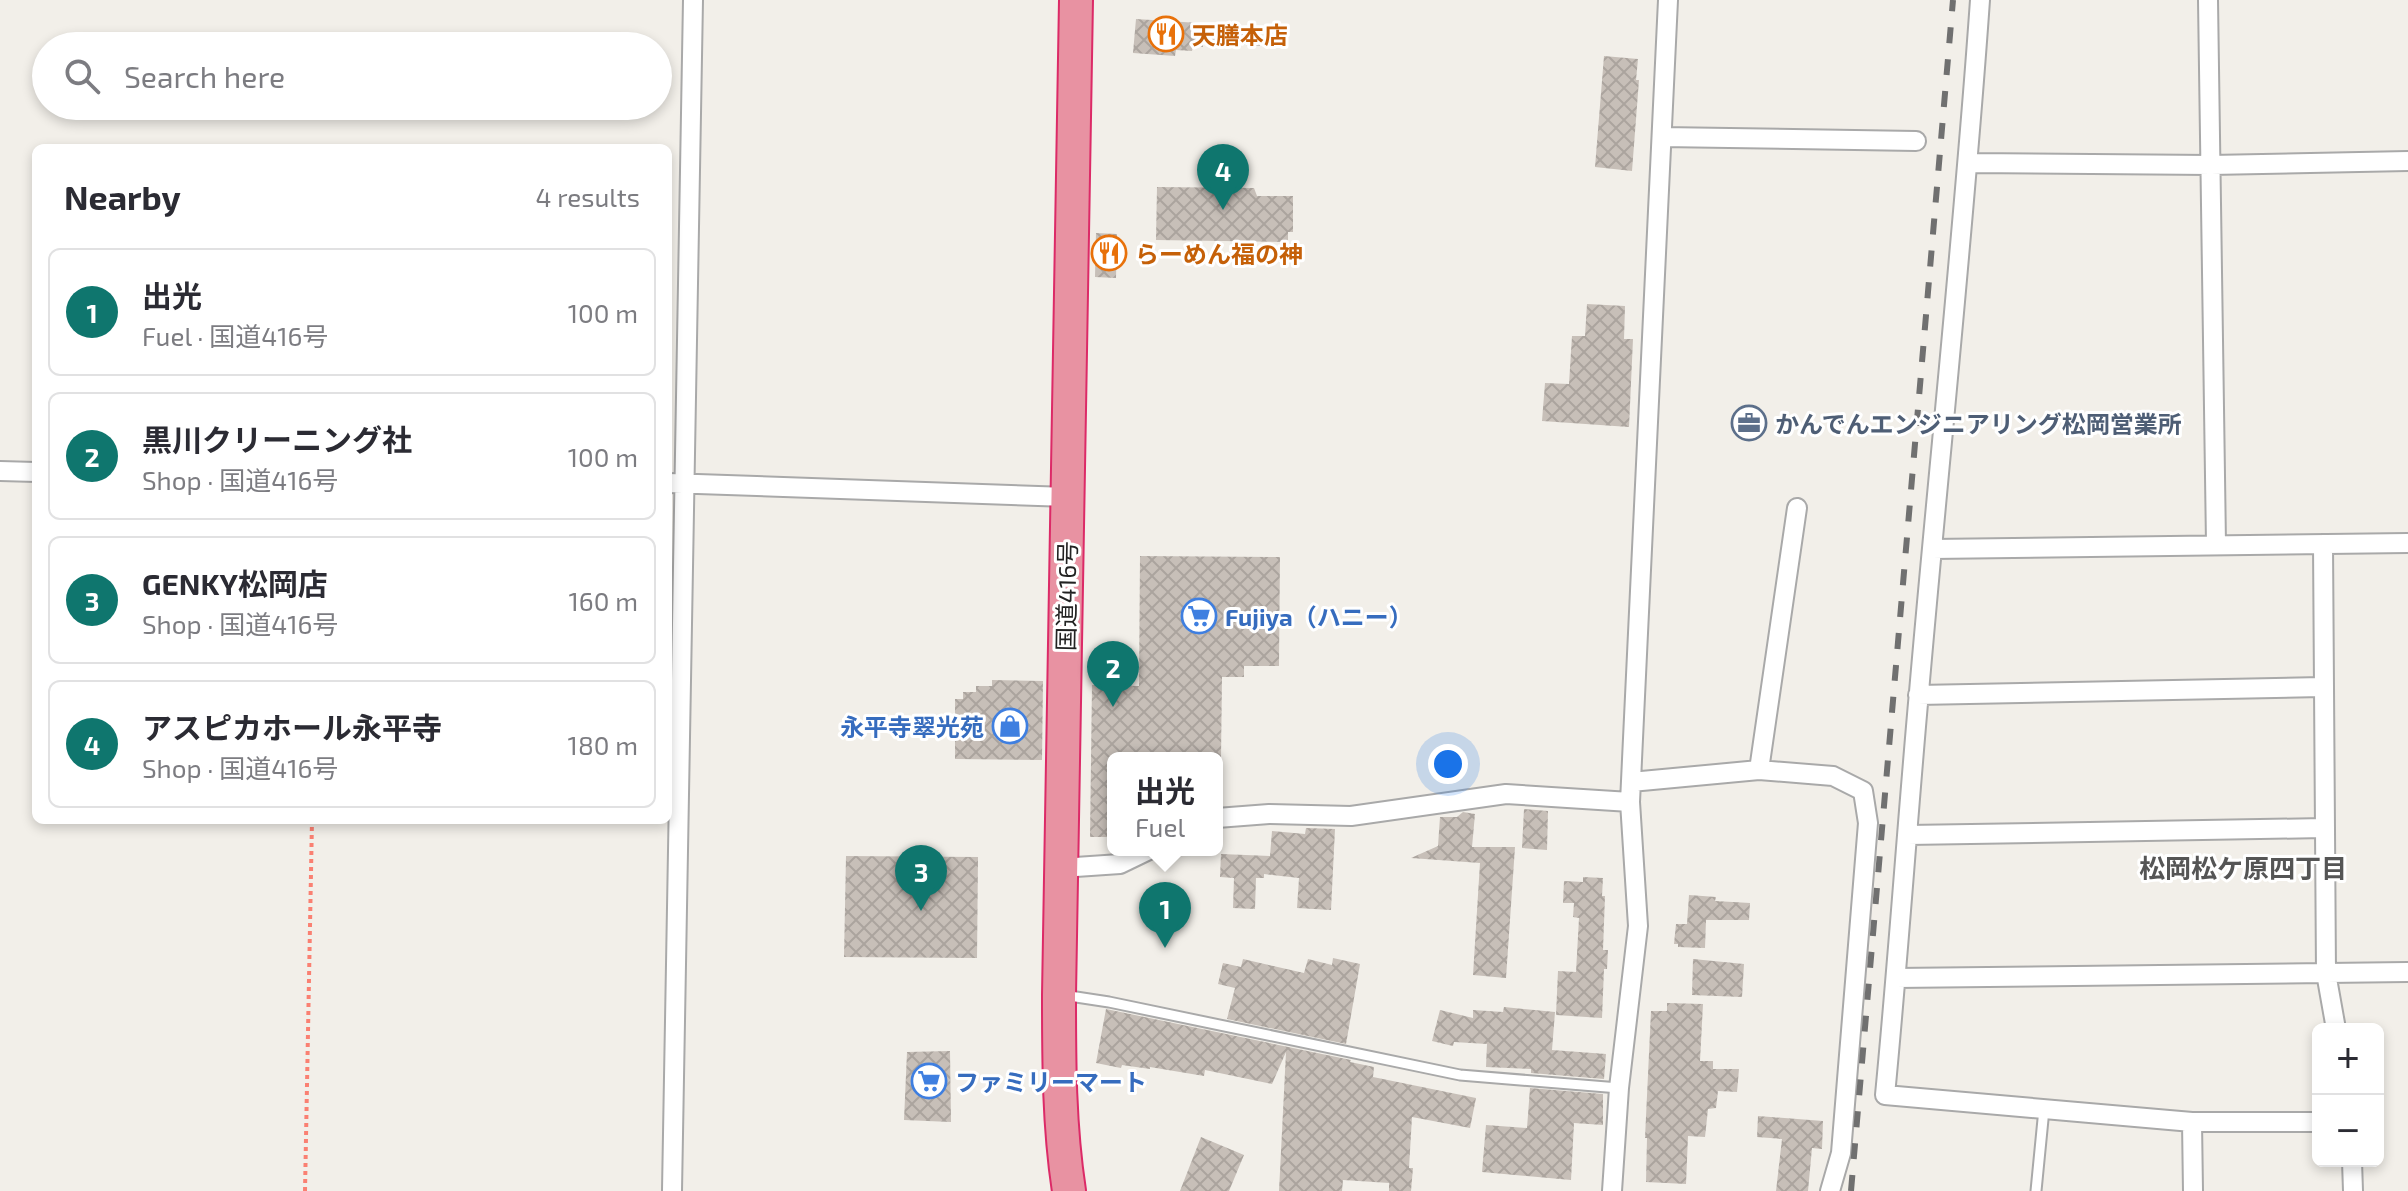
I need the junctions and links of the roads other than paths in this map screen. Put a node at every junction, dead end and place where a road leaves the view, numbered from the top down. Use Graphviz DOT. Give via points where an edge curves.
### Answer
graph roads {
  1 [pos="693,0"];
  2 [pos="1076,0"];
  3 [pos="1668,0"];
  4 [pos="1980,0"];
  5 [pos="2208,0"];
  6 [pos="1662,137"];
  7 [pos="1916,141"];
  8 [pos="2408,161"];
  9 [pos="1969,163"];
  10 [pos="2211,165"];
  11 [pos="0,471"];
  12 [pos="32,472"];
  13 [pos="676,483"];
  14 [pos="1068,497"];
  15 [pos="1797,508"];
  16 [pos="2408,543"];
  17 [pos="2216,544"];
  18 [pos="2323,544"];
  19 [pos="1932,549"];
  20 [pos="2322,687"];
  21 [pos="1918,695"];
  22 [pos="1759,770"];
  23 [pos="1631,782"];
  24 [pos="1630,802"];
  25 [pos="1223,818"];
  26 [pos="2324,828"];
  27 [pos="1908,835"];
  28 [pos="1137,856"];
  29 [pos="1061,868"];
  30 [pos="2408,972"];
  31 [pos="2326,973"];
  32 [pos="1896,978"];
  33 [pos="1059,995"];
  34 [pos="2335,1023"];
  35 [pos="1619,1088"];
  36 [pos="2044,1109"];
  37 [pos="2192,1122"];
  38 [pos="2312,1122"];
  39 [pos="2352,1167"];
  40 [pos="672,1191"];
  41 [pos="1069,1191"];
  42 [pos="1612,1191"];
  43 [pos="1830,1191"];
  44 [pos="2036,1191"];
  45 [pos="2193,1191"];
  46 [pos="2353,1191"];
  1 -- 13 [label="street"];
  2 -- 14 [label="highway, 国道416号"];
  3 -- 6 [label="street"];
  4 -- 9 [label="street"];
  5 -- 10 [label="street"];
  6 -- 7 [label="street"];
  6 -- 23 [label="street"];
  8 -- 10 [label="street"];
  9 -- 10 [label="street"];
  9 -- 19 [label="street"];
  10 -- 17 [label="street"];
  11 -- 12 [label="street"];
  13 -- 14 [label="street"];
  13 -- 40 [label="street"];
  14 -- 29 [label="highway, 国道416号"];
  15 -- 22 [label="street"];
  16 -- 18 [label="street"];
  17 -- 18 [label="street"];
  17 -- 19 [label="street"];
  18 -- 20 [label="street"];
  19 -- 21 [label="street"];
  20 -- 21 [label="street"];
  20 -- 26 [label="street"];
  21 -- 27 [label="street"];
  22 -- 23 [label="street"];
  22 -- 43 [label="street" via="1833,776 1863,791 1868,823 1841,1153"];
  23 -- 24 [label="street"];
  24 -- 25 [label="street" via="1506,794 1351,816"];
  24 -- 35 [label="street" via="1638,926"];
  26 -- 27 [label="street"];
  26 -- 31 [label="street"];
  27 -- 32 [label="street"];
  28 -- 29 [label="street" via="1120,864"];
  29 -- 33 [label="highway, 国道416号"];
  30 -- 31 [label="street"];
  31 -- 32 [label="street"];
  31 -- 34 [label="street"];
  32 -- 36 [label="street" via="1885,1095"];
  33 -- 35 [label="lane" via="1460,1075"];
  33 -- 41 [label="highway, 国道416号" via="1059,1092"];
  35 -- 42 [label="street"];
  36 -- 37 [label="street"];
  36 -- 44 [label="lane"];
  37 -- 38 [label="street"];
  37 -- 45 [label="street"];
  39 -- 46 [label="street"];
}
